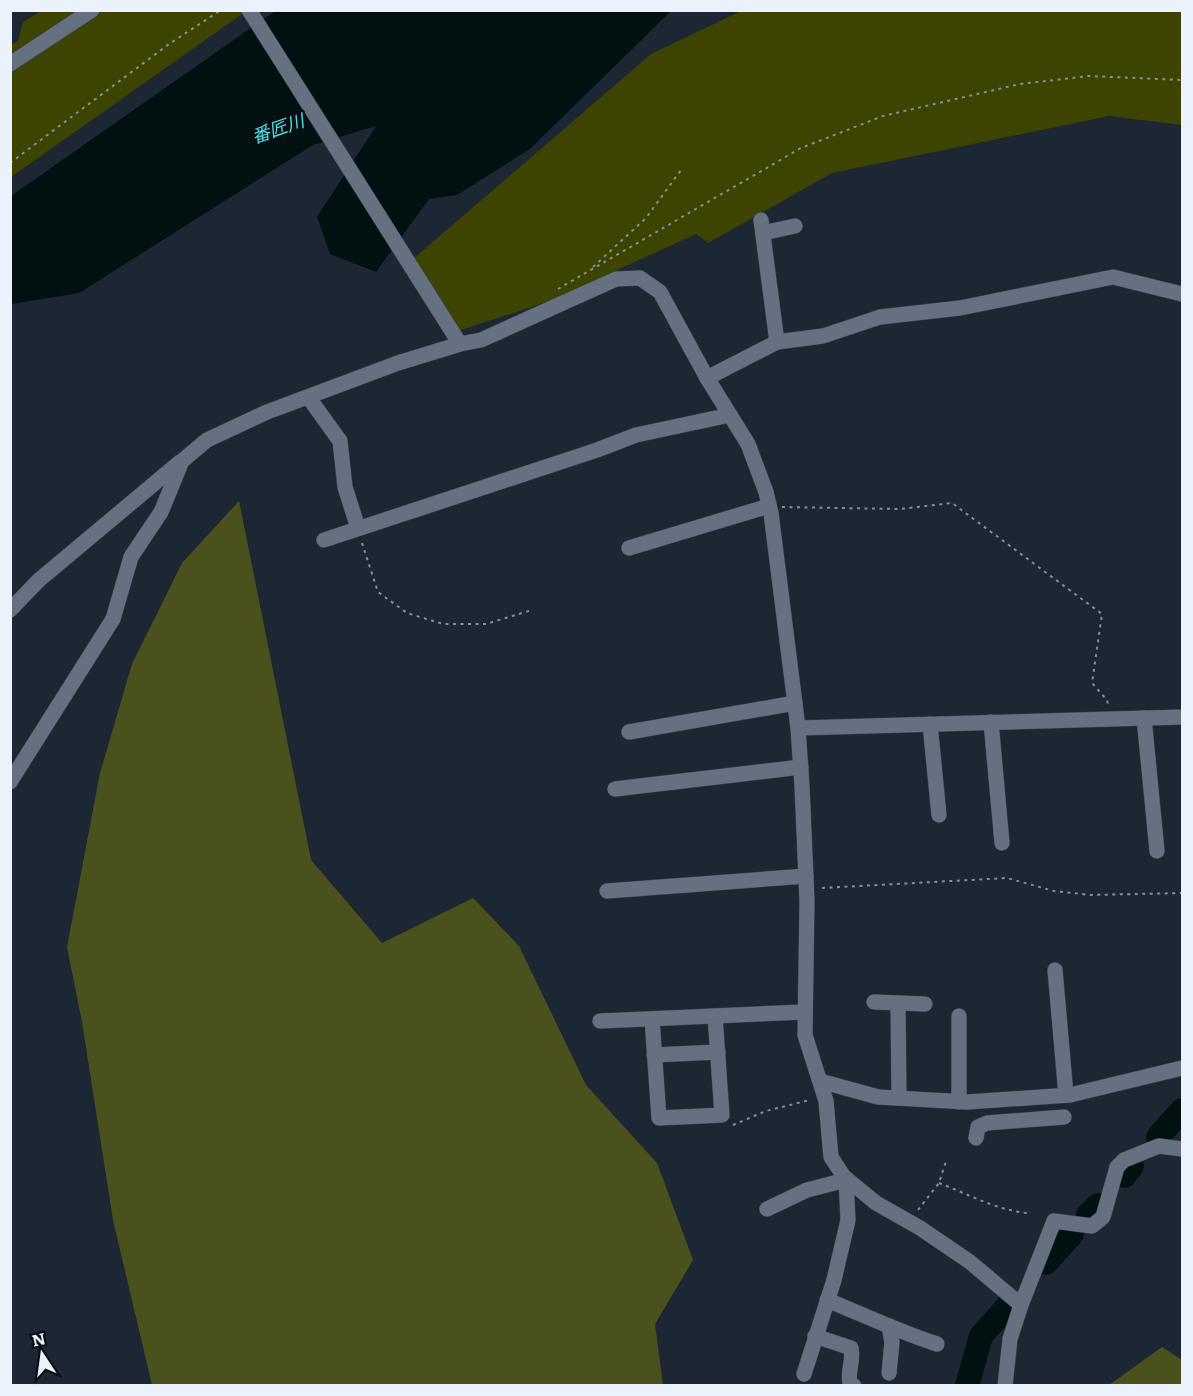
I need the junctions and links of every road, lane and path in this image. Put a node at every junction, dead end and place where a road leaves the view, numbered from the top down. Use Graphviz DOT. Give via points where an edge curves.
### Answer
graph roads {
  1 [pos="92,10"];
  2 [pos="221,10"];
  3 [pos="249,10"];
  4 [pos="10,64"];
  5 [pos="1182,80"];
  6 [pos="10,163"];
  7 [pos="681,170"];
  8 [pos="795,226"];
  9 [pos="589,271"];
  10 [pos="549,294"];
  11 [pos="1182,294"];
  12 [pos="777,342"];
  13 [pos="460,344"];
  14 [pos="707,378"];
  15 [pos="309,398"];
  16 [pos="730,415"];
  17 [pos="182,461"];
  18 [pos="769,506"];
  19 [pos="358,528"];
  20 [pos="324,540"];
  21 [pos="629,548"];
  22 [pos="532,609"];
  23 [pos="10,610"];
  24 [pos="795,703"];
  25 [pos="1182,717"];
  26 [pos="1144,718"];
  27 [pos="1110,719"];
  28 [pos="992,722"];
  29 [pos="930,724"];
  30 [pos="798,728"];
  31 [pos="629,732"];
  32 [pos="801,767"];
  33 [pos="10,782"];
  34 [pos="615,789"];
  35 [pos="939,815"];
  36 [pos="1002,843"];
  37 [pos="1157,851"];
  38 [pos="806,882"];
  39 [pos="607,891"];
  40 [pos="1182,893"];
  41 [pos="1056,970"];
  42 [pos="874,1002"];
  43 [pos="898,1004"];
  44 [pos="925,1004"];
  45 [pos="804,1012"];
  46 [pos="715,1016"];
  47 [pos="959,1016"];
  48 [pos="652,1019"];
  49 [pos="600,1021"];
  50 [pos="718,1052"];
  51 [pos="654,1055"];
  52 [pos="1182,1068"];
  53 [pos="820,1081"];
  54 [pos="1066,1095"];
  55 [pos="825,1097"];
  56 [pos="899,1098"];
  57 [pos="990,1101"];
  58 [pos="959,1102"];
  59 [pos="1064,1117"];
  60 [pos="994,1123"];
  61 [pos="728,1127"];
  62 [pos="976,1138"];
  63 [pos="1182,1149"];
  64 [pos="946,1161"];
  65 [pos="843,1177"];
  66 [pos="939,1183"];
  67 [pos="766,1209"];
  68 [pos="1027,1213"];
  69 [pos="910,1222"];
  70 [pos="827,1300"];
  71 [pos="1021,1305"];
  72 [pos="889,1326"];
  73 [pos="815,1336"];
  74 [pos="937,1344"];
  75 [pos="889,1373"];
  76 [pos="804,1374"];
  77 [pos="854,1386"];
  78 [pos="1005,1386"];
  1 -- 4 [label="street"];
  2 -- 6 [label="path" via="169,44"];
  3 -- 13 [label="street"];
  5 -- 9 [label="path" via="1089,76 1020,84 883,116 801,148"];
  7 -- 9 [label="path" via="646,218"];
  8 -- 12 [label="street" via="762,226"];
  9 -- 10 [label="path"];
  11 -- 12 [label="street" via="1113,277 960,308 880,317 823,336"];
  12 -- 14 [label="street"];
  13 -- 14 [label="street" via="481,340 616,279 640,278 660,292"];
  13 -- 15 [label="street"];
  14 -- 16 [label="street"];
  15 -- 17 [label="street" via="267,412 207,440"];
  15 -- 19 [label="street" via="340,441 345,488"];
  16 -- 18 [label="street" via="752,452"];
  16 -- 19 [label="street" via="636,435"];
  17 -- 23 [label="street" via="39,580"];
  17 -- 33 [label="street" via="161,512 131,557 113,619"];
  18 -- 21 [label="street"];
  18 -- 24 [label="street"];
  18 -- 27 [label="path" via="900,509 952,503 1102,614 1092,683 1107,700"];
  19 -- 20 [label="street"];
  19 -- 22 [label="path" via="378,592 407,614 443,624 486,624"];
  24 -- 30 [label="street"];
  24 -- 31 [label="street"];
  25 -- 26 [label="street"];
  26 -- 27 [label="street"];
  26 -- 37 [label="street"];
  27 -- 28 [label="street"];
  28 -- 29 [label="street"];
  28 -- 36 [label="street"];
  29 -- 30 [label="street"];
  29 -- 35 [label="street"];
  30 -- 32 [label="street"];
  32 -- 34 [label="street"];
  32 -- 38 [label="street"];
  38 -- 39 [label="street"];
  38 -- 40 [label="path" via="1008,878 1054,891 1091,895"];
  38 -- 45 [label="street"];
  41 -- 54 [label="street"];
  42 -- 43 [label="street"];
  43 -- 44 [label="street"];
  43 -- 56 [label="street"];
  45 -- 46 [label="street"];
  45 -- 53 [label="street" via="805,1035"];
  46 -- 48 [label="street"];
  46 -- 50 [label="street"];
  47 -- 58 [label="street"];
  48 -- 49 [label="street"];
  48 -- 51 [label="street"];
  50 -- 51 [label="street"];
  50 -- 51 [label="street" via="722,1115 659,1118"];
  52 -- 54 [label="street"];
  53 -- 55 [label="street"];
  53 -- 56 [label="street" via="878,1097"];
  54 -- 57 [label="street"];
  55 -- 61 [label="path" via="766,1111"];
  55 -- 65 [label="street" via="831,1156"];
  56 -- 58 [label="street"];
  57 -- 58 [label="street"];
  57 -- 60 [label="street"];
  59 -- 60 [label="street"];
  60 -- 62 [label="street" via="978,1127"];
  63 -- 71 [label="street" via="1159,1146 1124,1160 1117,1167 1103,1217 1092,1226 1054,1221"];
  64 -- 66 [label="path"];
  65 -- 67 [label="street"];
  65 -- 69 [label="street" via="876,1203"];
  65 -- 70 [label="street" via="848,1220"];
  66 -- 68 [label="path" via="998,1208"];
  66 -- 69 [label="path"];
  69 -- 71 [label="street" via="970,1262"];
  70 -- 72 [label="street"];
  70 -- 73 [label="street"];
  71 -- 78 [label="street" via="1010,1339"];
  72 -- 74 [label="street"];
  72 -- 75 [label="street"];
  73 -- 76 [label="street"];
  73 -- 77 [label="street" via="851,1348 854,1358 848,1376"];
}
